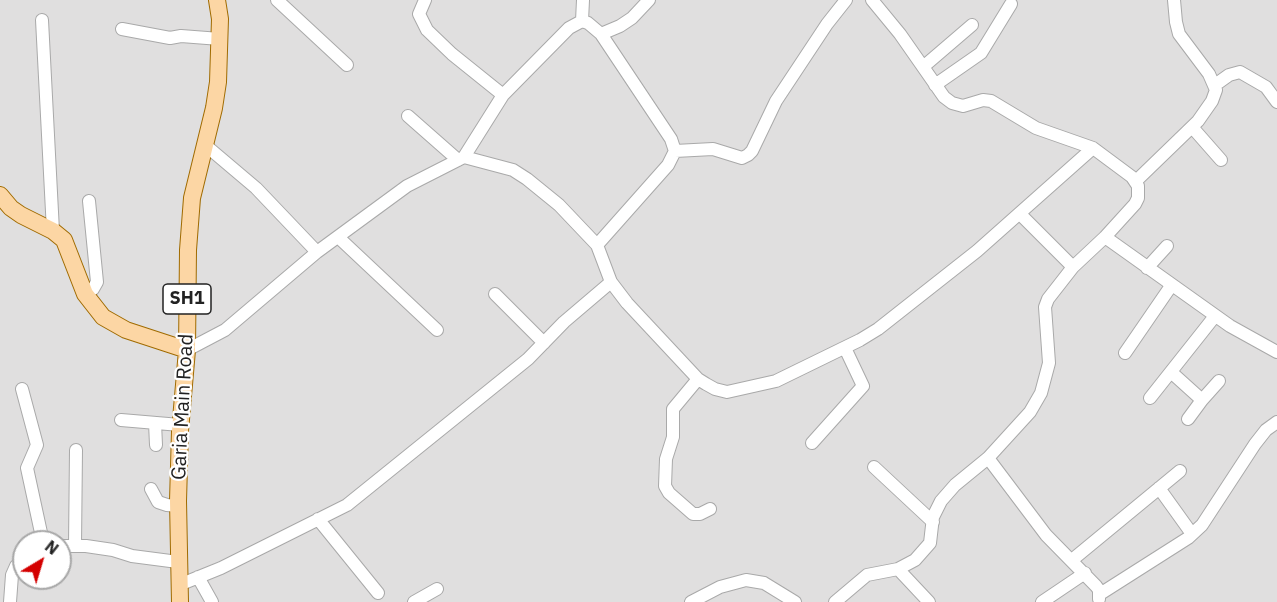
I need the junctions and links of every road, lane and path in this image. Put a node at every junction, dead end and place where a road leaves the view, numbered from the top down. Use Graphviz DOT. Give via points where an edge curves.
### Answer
graph roads {
  1 [pos="217,0"];
  2 [pos="277,0"];
  3 [pos="424,0"];
  4 [pos="583,0"];
  5 [pos="649,0"];
  6 [pos="846,0"];
  7 [pos="872,0"];
  8 [pos="1174,0"];
  9 [pos="1011,4"];
  10 [pos="42,20"];
  11 [pos="582,21"];
  12 [pos="972,25"];
  13 [pos="122,29"];
  14 [pos="601,34"];
  15 [pos="220,39"];
  16 [pos="347,65"];
  17 [pos="923,67"];
  18 [pos="935,85"];
  19 [pos="1215,85"];
  20 [pos="503,95"];
  21 [pos="1277,102"];
  22 [pos="408,116"];
  23 [pos="1192,127"];
  24 [pos="204,144"];
  25 [pos="1093,148"];
  26 [pos="675,151"];
  27 [pos="461,158"];
  28 [pos="1221,160"];
  29 [pos="1136,181"];
  30 [pos="0,195"];
  31 [pos="89,201"];
  32 [pos="1020,214"];
  33 [pos="53,231"];
  34 [pos="338,237"];
  35 [pos="1105,237"];
  36 [pos="597,245"];
  37 [pos="1167,246"];
  38 [pos="317,252"];
  39 [pos="1073,267"];
  40 [pos="1147,268"];
  41 [pos="611,282"];
  42 [pos="1171,286"];
  43 [pos="85,294"];
  44 [pos="495,294"];
  45 [pos="1215,316"];
  46 [pos="437,330"];
  47 [pos="544,343"];
  48 [pos="845,348"];
  49 [pos="187,350"];
  50 [pos="1277,352"];
  51 [pos="1125,353"];
  52 [pos="1171,372"];
  53 [pos="698,379"];
  54 [pos="1220,381"];
  55 [pos="22,389"];
  56 [pos="1150,398"];
  57 [pos="1202,400"];
  58 [pos="1188,419"];
  59 [pos="121,420"];
  60 [pos="1277,422"];
  61 [pos="155,423"];
  62 [pos="180,425"];
  63 [pos="812,443"];
  64 [pos="156,445"];
  65 [pos="76,450"];
  66 [pos="988,458"];
  67 [pos="874,467"];
  68 [pos="1180,471"];
  69 [pos="1160,488"];
  70 [pos="151,489"];
  71 [pos="178,506"];
  72 [pos="710,508"];
  73 [pos="318,519"];
  74 [pos="933,522"];
  75 [pos="40,530"];
  76 [pos="1192,534"];
  77 [pos="72,545"];
  78 [pos="75,545"];
  79 [pos="1072,560"];
  80 [pos="178,562"];
  81 [pos="898,569"];
  82 [pos="1085,573"];
  83 [pos="12,575"];
  84 [pos="198,577"];
  85 [pos="437,589"];
  86 [pos="378,593"];
  87 [pos="179,594"];
  88 [pos="1099,598"];
  89 [pos="10,602"];
  90 [pos="212,602"];
  91 [pos="414,602"];
  92 [pos="691,602"];
  93 [pos="795,602"];
  94 [pos="835,602"];
  95 [pos="929,602"];
  96 [pos="1042,602"];
  1 -- 15 [label="main road, Garia Main Road / SH1"];
  2 -- 16 [label="street"];
  3 -- 20 [label="street" via="419,14 427,30"];
  4 -- 11 [label="street"];
  5 -- 14 [label="street" via="632,18"];
  6 -- 26 [label="street" via="776,101 748,155 742,158 713,149"];
  7 -- 17 [label="street"];
  8 -- 19 [label="street" via="1179,34"];
  9 -- 18 [label="street" via="981,53"];
  10 -- 33 [label="street"];
  11 -- 14 [label="street"];
  11 -- 20 [label="street" via="569,28"];
  12 -- 17 [label="street"];
  13 -- 15 [label="street" via="170,38"];
  14 -- 26 [label="street" via="671,139"];
  15 -- 24 [label="main road, Garia Main Road / SH1" via="218,82"];
  17 -- 18 [label="street"];
  18 -- 25 [label="street" via="952,103 963,106 991,101 1036,128"];
  19 -- 21 [label="street" via="1240,72 1266,87"];
  19 -- 23 [label="street" via="1212,102"];
  20 -- 27 [label="street"];
  22 -- 27 [label="street"];
  23 -- 28 [label="street"];
  23 -- 29 [label="street"];
  24 -- 38 [label="street" via="256,188"];
  24 -- 49 [label="main road, Garia Main Road / SH1" via="192,198"];
  25 -- 29 [label="street"];
  25 -- 32 [label="street"];
  26 -- 36 [label="street" via="668,165"];
  27 -- 34 [label="street" via="407,186"];
  27 -- 36 [label="street" via="513,170 527,178"];
  29 -- 35 [label="street" via="1135,204"];
  30 -- 33 [label="main road" via="21,215"];
  31 -- 43 [label="street" via="96,282"];
  32 -- 39 [label="street"];
  32 -- 48 [label="street" via="878,329"];
  33 -- 43 [label="main road" via="68,247"];
  34 -- 38 [label="street"];
  34 -- 46 [label="street"];
  35 -- 39 [label="street"];
  35 -- 40 [label="street"];
  36 -- 41 [label="street"];
  37 -- 40 [label="street"];
  38 -- 49 [label="street" via="225,330"];
  39 -- 66 [label="street" via="1045,307 1049,363 1041,393 1030,412"];
  40 -- 42 [label="street"];
  41 -- 47 [label="street"];
  41 -- 53 [label="street"];
  42 -- 45 [label="street"];
  42 -- 51 [label="street"];
  43 -- 49 [label="main road" via="103,317 126,330"];
  44 -- 47 [label="street"];
  45 -- 50 [label="street"];
  45 -- 52 [label="street"];
  47 -- 73 [label="street" via="366,491"];
  48 -- 53 [label="street" via="755,387 727,392"];
  48 -- 63 [label="street" via="863,386"];
  49 -- 62 [label="main road, Garia Main Road / SH1"];
  52 -- 56 [label="street"];
  52 -- 57 [label="street"];
  53 -- 72 [label="street" via="673,409 665,486 693,514"];
  54 -- 57 [label="street"];
  55 -- 75 [label="street" via="37,445 27,468"];
  57 -- 58 [label="street"];
  59 -- 61 [label="street"];
  60 -- 76 [label="street" via="1255,444 1213,510"];
  61 -- 62 [label="street"];
  61 -- 64 [label="street"];
  62 -- 71 [label="main road, Garia Main Road / SH1"];
  65 -- 78 [label="street"];
  66 -- 74 [label="street" via="941,501"];
  66 -- 79 [label="street" via="1031,517"];
  67 -- 74 [label="street"];
  68 -- 69 [label="street"];
  69 -- 76 [label="street"];
  69 -- 79 [label="street"];
  70 -- 71 [label="street" via="158,502"];
  71 -- 80 [label="main road, Garia Main Road / SH1"];
  73 -- 84 [label="street"];
  73 -- 86 [label="street"];
  74 -- 81 [label="street" via="930,543 907,566"];
  76 -- 88 [label="street"];
  77 -- 78 [label="street"];
  78 -- 80 [label="street"];
  79 -- 82 [label="street"];
  80 -- 87 [label="main road, Garia Main Road / SH1"];
  81 -- 94 [label="street" via="867,575"];
  81 -- 95 [label="street"];
  82 -- 88 [label="street" via="1096,586"];
  82 -- 96 [label="street"];
  83 -- 89 [label="street"];
  84 -- 87 [label="street"];
  84 -- 90 [label="street"];
  85 -- 91 [label="street"];
  92 -- 93 [label="street" via="720,587 746,580 764,583"];
}
